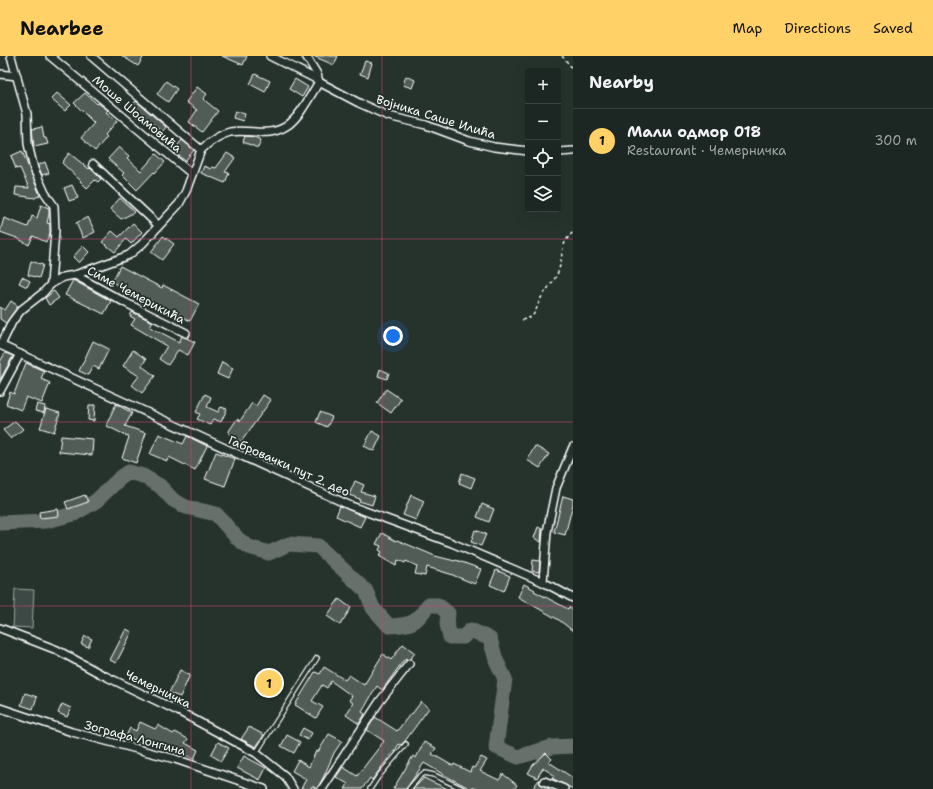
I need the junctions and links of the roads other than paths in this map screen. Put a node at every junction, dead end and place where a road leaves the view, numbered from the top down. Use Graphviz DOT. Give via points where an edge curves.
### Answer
graph roads {
  1 [pos="12,56"];
  2 [pos="50,56"];
  3 [pos="91,56"];
  4 [pos="270,56"];
  5 [pos="306,56"];
  6 [pos="0,74"];
  7 [pos="17,76"];
  8 [pos="318,79"];
  9 [pos="202,150"];
  10 [pos="525,151"];
  11 [pos="573,151"];
  12 [pos="561,152"];
  13 [pos="93,164"];
  14 [pos="192,174"];
  15 [pos="158,225"];
  16 [pos="75,275"];
  17 [pos="51,284"];
  18 [pos="186,333"];
  19 [pos="0,345"];
  20 [pos="20,354"];
  21 [pos="0,391"];
  22 [pos="573,447"];
  23 [pos="543,582"];
  24 [pos="573,598"];
  25 [pos="0,628"];
  26 [pos="317,658"];
  27 [pos="409,664"];
  28 [pos="0,708"];
  29 [pos="406,744"];
  30 [pos="256,753"];
  31 [pos="544,781"];
  32 [pos="264,789"];
  33 [pos="293,789"];
  34 [pos="322,789"];
  35 [pos="370,789"];
  36 [pos="410,789"];
  37 [pos="463,789"];
  38 [pos="564,789"];
  1 -- 7 [label="street"];
  2 -- 14 [label="street, Моше Шоамовића"];
  3 -- 9 [label="street"];
  4 -- 8 [label="street, Војника Саше Илића"];
  5 -- 8 [label="street"];
  6 -- 7 [label="street"];
  7 -- 17 [label="street" via="27,114 28,144 34,169 54,206"];
  8 -- 9 [label="street" via="294,119 282,128 265,133 232,132 212,140"];
  8 -- 10 [label="street, Војника Саше Илића" via="359,103 388,116 426,125 469,141"];
  9 -- 14 [label="street"];
  11 -- 12 [label="street"];
  13 -- 15 [label="street"];
  14 -- 15 [label="street" via="179,204"];
  15 -- 16 [label="street" via="142,244 129,254"];
  16 -- 17 [label="street" via="63,277"];
  16 -- 18 [label="street, Симе Чемерикића"];
  17 -- 19 [label="street" via="21,310"];
  19 -- 20 [label="street, Габровачки пут 2. део"];
  20 -- 21 [label="street"];
  20 -- 23 [label="street, Габровачки пут 2. део" via="351,506 452,543"];
  22 -- 23 [label="street" via="556,488 547,532"];
  23 -- 24 [label="street, Габровачки пут 2. део"];
  25 -- 30 [label="street, Чемерничка" via="57,650"];
  26 -- 30 [label="lane"];
  27 -- 34 [label="street" via="380,701"];
  28 -- 32 [label="street, Зографа Лонгина" via="72,732 175,759"];
  29 -- 35 [label="lane"];
  30 -- 33 [label="street, Чемерничка" via="285,776"];
  31 -- 38 [label="street"];
  36 -- 37 [label="lane" via="425,773"];
}
